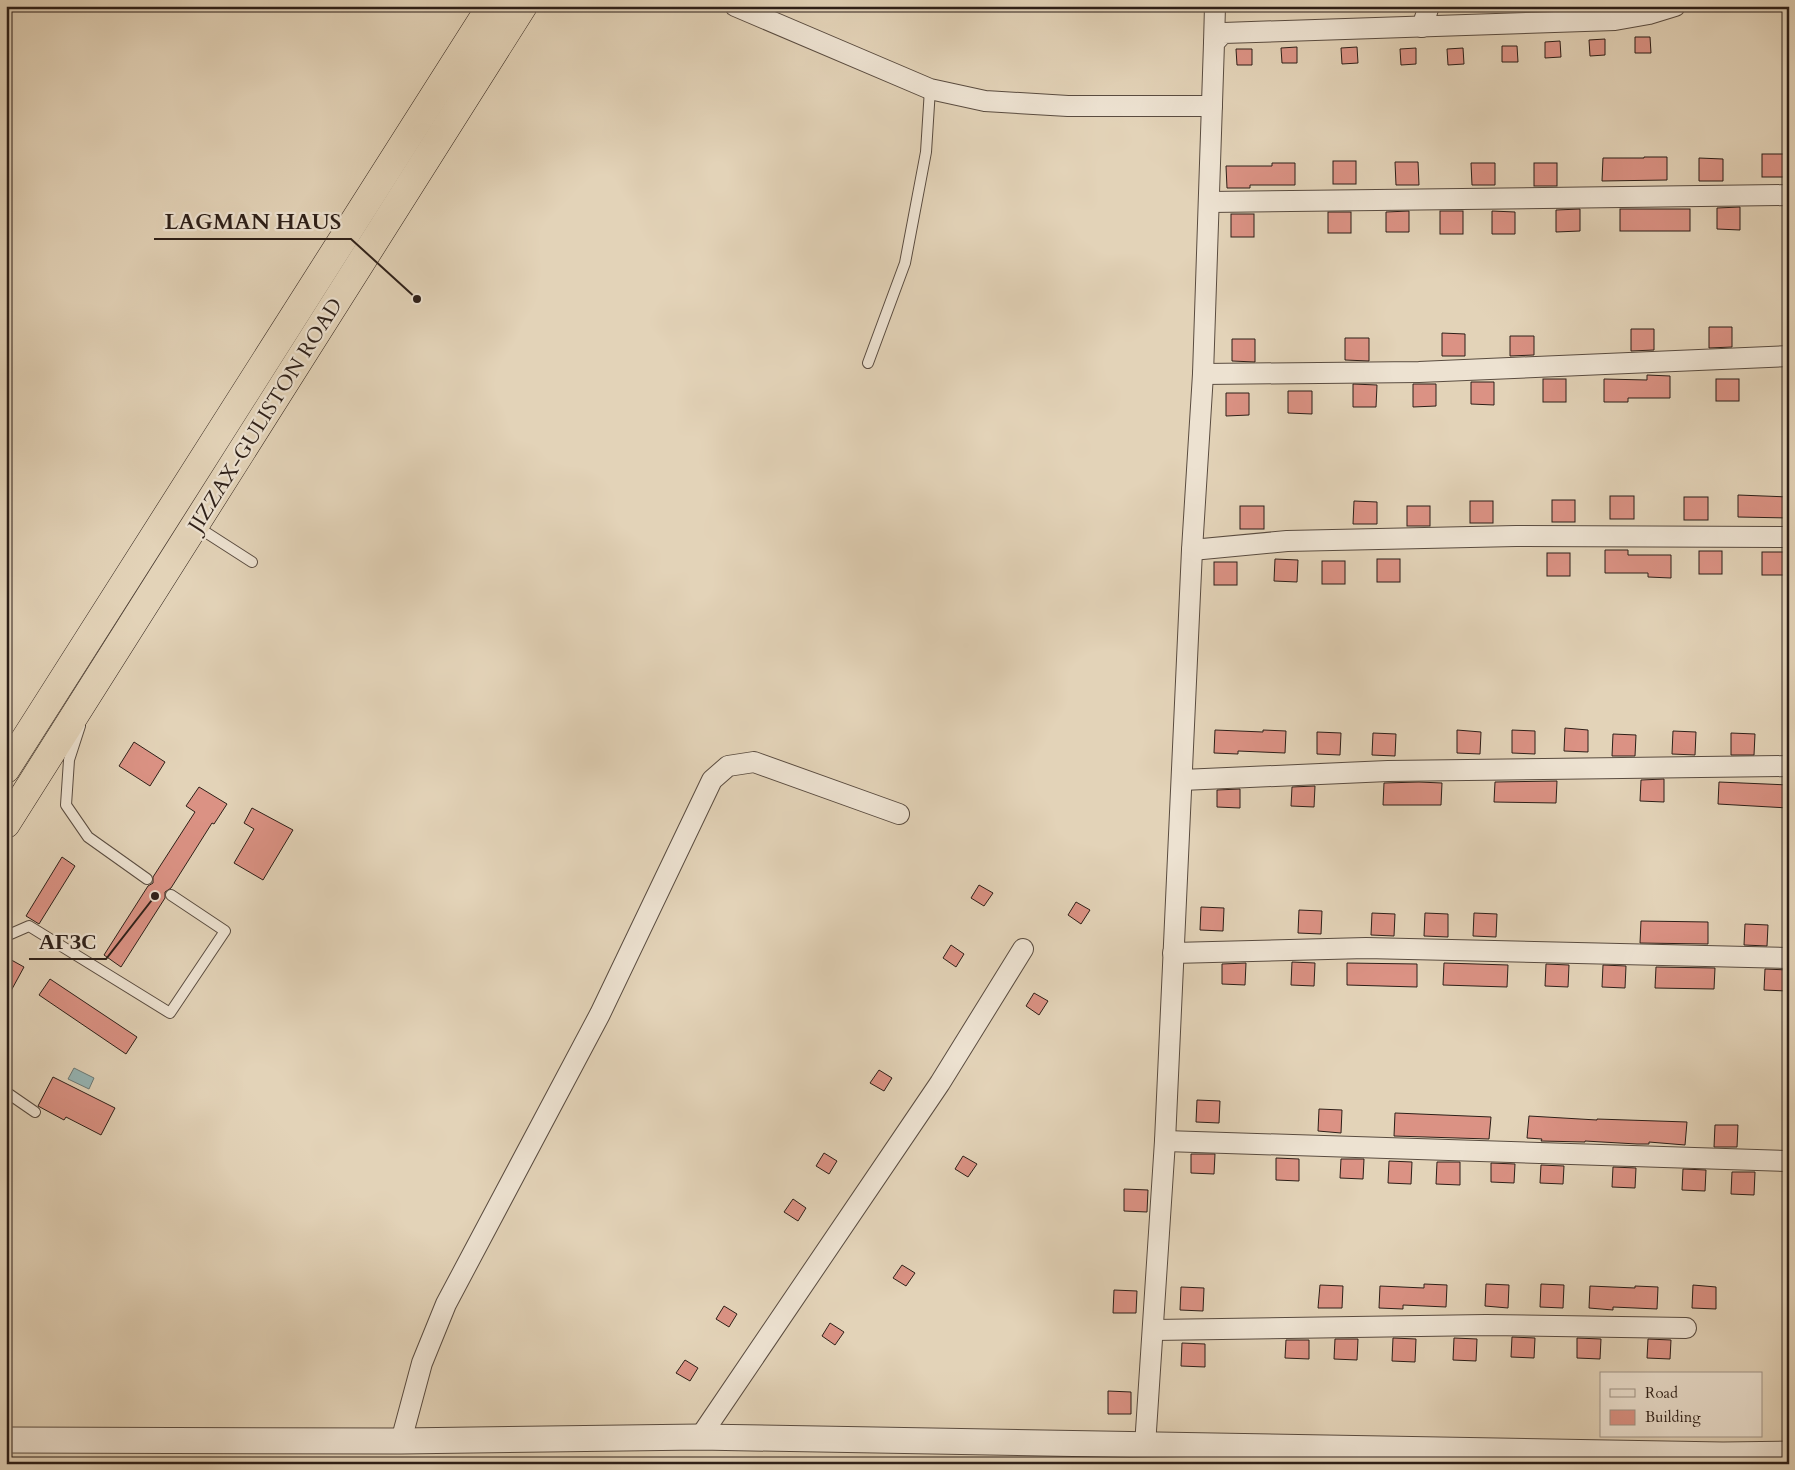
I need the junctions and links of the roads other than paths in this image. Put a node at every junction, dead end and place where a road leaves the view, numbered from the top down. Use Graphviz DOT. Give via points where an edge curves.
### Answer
graph roads {
  1 [pos="491,6"];
  2 [pos="523,6"];
  3 [pos="735,6"];
  4 [pos="1215,6"];
  5 [pos="1227,6"];
  6 [pos="1429,6"];
  7 [pos="1675,6"];
  8 [pos="1601,14"];
  9 [pos="1422,27"];
  10 [pos="1219,38"];
  11 [pos="930,89"];
  12 [pos="1212,106"];
  13 [pos="1789,195"];
  14 [pos="1209,202"];
  15 [pos="1789,356"];
  16 [pos="868,363"];
  17 [pos="1203,374"];
  18 [pos="171,510"];
  19 [pos="195,525"];
  20 [pos="1789,537"];
  21 [pos="1192,550"];
  22 [pos="252,562"];
  23 [pos="92,688"];
  24 [pos="1789,766"];
  25 [pos="6,769"];
  26 [pos="1182,780"];
  27 [pos="899,814"];
  28 [pos="6,824"];
  29 [pos="147,879"];
  30 [pos="170,895"];
  31 [pos="6,936"];
  32 [pos="1023,949"];
  33 [pos="1173,953"];
  34 [pos="1789,958"];
  35 [pos="6,1092"];
  36 [pos="35,1112"];
  37 [pos="1165,1141"];
  38 [pos="1789,1161"];
  39 [pos="1686,1328"];
  40 [pos="1154,1330"];
  41 [pos="700,1437"];
  42 [pos="6,1440"];
  43 [pos="401,1441"];
  44 [pos="1145,1446"];
  45 [pos="1789,1454"];
  1 -- 18 [label="highway, JIZZAX-GULISTON ROAD"];
  2 -- 19 [label="highway, JIZZAX-GULISTON ROAD"];
  3 -- 11 [label="street"];
  4 -- 10 [label="street"];
  5 -- 10 [label="street"];
  6 -- 9 [label="street"];
  7 -- 8 [label="street" via="1649,14"];
  8 -- 9 [label="street"];
  9 -- 10 [label="street"];
  10 -- 12 [label="street"];
  11 -- 12 [label="street" via="986,101 1068,106"];
  11 -- 16 [label="lane" via="926,152 905,263"];
  12 -- 14 [label="street"];
  13 -- 14 [label="street"];
  14 -- 17 [label="street"];
  15 -- 17 [label="street" via="1419,372"];
  17 -- 21 [label="street"];
  18 -- 19 [label="highway"];
  18 -- 25 [label="highway, JIZZAX-GULISTON ROAD"];
  19 -- 22 [label="lane"];
  19 -- 23 [label="highway, JIZZAX-GULISTON ROAD"];
  20 -- 21 [label="street" via="1506,536 1287,541"];
  21 -- 26 [label="street"];
  23 -- 28 [label="highway, JIZZAX-GULISTON ROAD"];
  23 -- 29 [label="lane" via="69,760 66,805 88,836"];
  24 -- 26 [label="street" via="1388,772"];
  26 -- 33 [label="street"];
  27 -- 43 [label="street" via="754,762 728,766 712,780 600,1014 446,1304 422,1363"];
  30 -- 31 [label="lane" via="225,931 170,1013 29,926"];
  32 -- 41 [label="street" via="940,1083"];
  33 -- 34 [label="street" via="1366,948"];
  33 -- 37 [label="street"];
  35 -- 36 [label="lane"];
  37 -- 38 [label="street"];
  37 -- 40 [label="street"];
  39 -- 40 [label="street" via="1486,1325"];
  40 -- 44 [label="street"];
  41 -- 43 [label="street"];
  41 -- 44 [label="street"];
  42 -- 43 [label="street"];
  44 -- 45 [label="street"];
}
